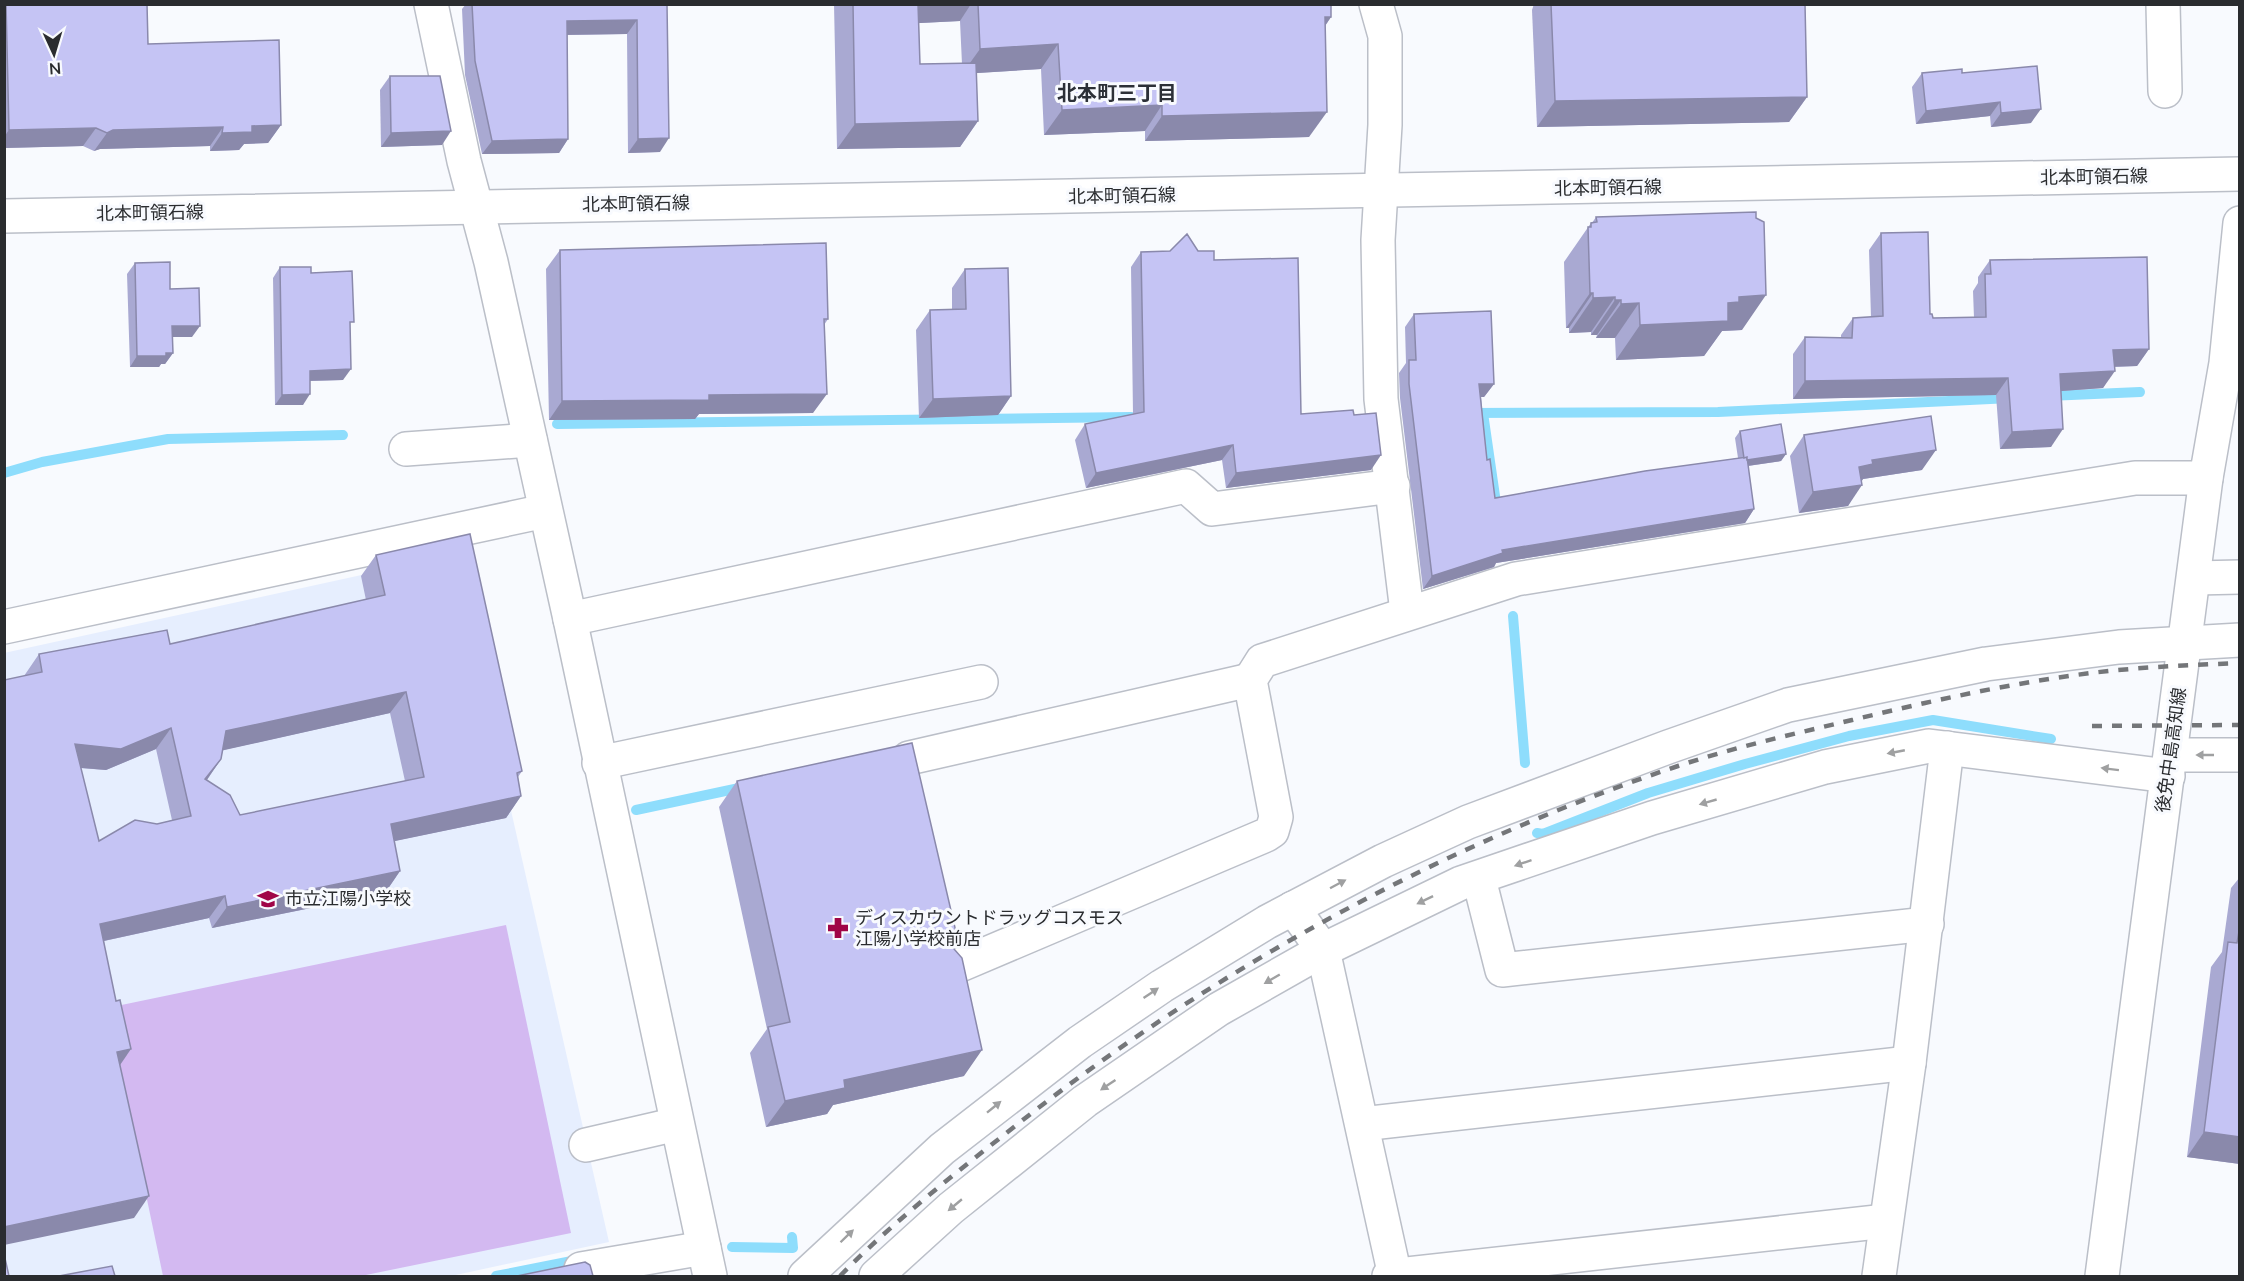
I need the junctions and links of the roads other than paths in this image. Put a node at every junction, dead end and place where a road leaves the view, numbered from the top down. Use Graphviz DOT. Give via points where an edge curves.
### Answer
graph roads {
  1 [pos="431,4"];
  2 [pos="1376,4"];
  3 [pos="2163,4"];
  4 [pos="2165,91"];
  5 [pos="2240,174"];
  6 [pos="1382,192"];
  7 [pos="477,206"];
  8 [pos="4,216"];
  9 [pos="2240,223"];
  10 [pos="2233,362"];
  11 [pos="530,440"];
  12 [pos="406,449"];
  13 [pos="2206,478"];
  14 [pos="1393,486"];
  15 [pos="545,511"];
  16 [pos="2240,577"];
  17 [pos="2195,578"];
  18 [pos="1407,612"];
  19 [pos="570,619"];
  20 [pos="4,627"];
  21 [pos="2240,640"];
  22 [pos="2186,642"];
  23 [pos="1250,680"];
  24 [pos="981,682"];
  25 [pos="1947,748"];
  26 [pos="2240,755"];
  27 [pos="909,758"];
  28 [pos="599,763"];
  29 [pos="2169,766"];
  30 [pos="1479,879"];
  31 [pos="1293,908"];
  32 [pos="1927,924"];
  33 [pos="1323,950"];
  34 [pos="953,968"];
  35 [pos="1909,1063"];
  36 [pos="677,1124"];
  37 [pos="1362,1124"];
  38 [pos="586,1144"];
  39 [pos="1886,1221"];
  40 [pos="707,1262"];
  41 [pos="581,1269"];
  42 [pos="805,1276"];
  43 [pos="876,1276"];
  44 [pos="1393,1276"];
  45 [pos="1879,1276"];
  46 [pos="2102,1276"];
  1 -- 7 [label="street"];
  2 -- 6 [label="street" via="1385,36"];
  3 -- 4 [label="street"];
  5 -- 6 [label="street, 北本町領石線"];
  6 -- 7 [label="street, 北本町領石線"];
  6 -- 14 [label="street" via="1378,240 1381,399"];
  7 -- 8 [label="street, 北本町領石線"];
  7 -- 11 [label="street"];
  9 -- 10 [label="street, 後免中島高知線"];
  10 -- 13 [label="street, 後免中島高知線"];
  11 -- 12 [label="street"];
  11 -- 15 [label="street"];
  13 -- 17 [label="street, 後免中島高知線"];
  13 -- 18 [label="street" via="2135,478 1516,579"];
  14 -- 18 [label="street"];
  14 -- 19 [label="street" via="1212,509 1186,486"];
  15 -- 19 [label="street"];
  15 -- 20 [label="street"];
  16 -- 17 [label="street"];
  17 -- 22 [label="street, 後免中島高知線"];
  18 -- 23 [label="street" via="1262,661"];
  19 -- 28 [label="street"];
  21 -- 22 [label="street"];
  22 -- 29 [label="street, 後免中島高知線"];
  31 -- 22 [label="street, one-way" via="1468,822 1788,705 1986,664"];
  23 -- 27 [label="street"];
  23 -- 34 [label="street" via="1276,817 1272,831"];
  24 -- 28 [label="street"];
  29 -- 25 [label="street, one-way"];
  25 -- 30 [label="street, one-way" via="1929,746 1825,767 1652,818"];
  25 -- 32 [label="street"];
  26 -- 29 [label="street, one-way"];
  28 -- 36 [label="street"];
  29 -- 46 [label="street, 後免中島高知線"];
  30 -- 32 [label="street" via="1503,970"];
  30 -- 33 [label="street, one-way" via="1461,883"];
  31 -- 33 [label="street"];
  42 -- 31 [label="street, one-way" via="942,1149 1080,1042 1162,986"];
  32 -- 35 [label="street"];
  33 -- 37 [label="street"];
  33 -- 43 [label="street, one-way" via="1219,1010 1085,1101 951,1208"];
  35 -- 37 [label="street"];
  35 -- 39 [label="street"];
  36 -- 38 [label="street"];
  36 -- 40 [label="street"];
  37 -- 44 [label="street"];
  39 -- 44 [label="street"];
  39 -- 45 [label="street"];
  40 -- 41 [label="street"];
}
